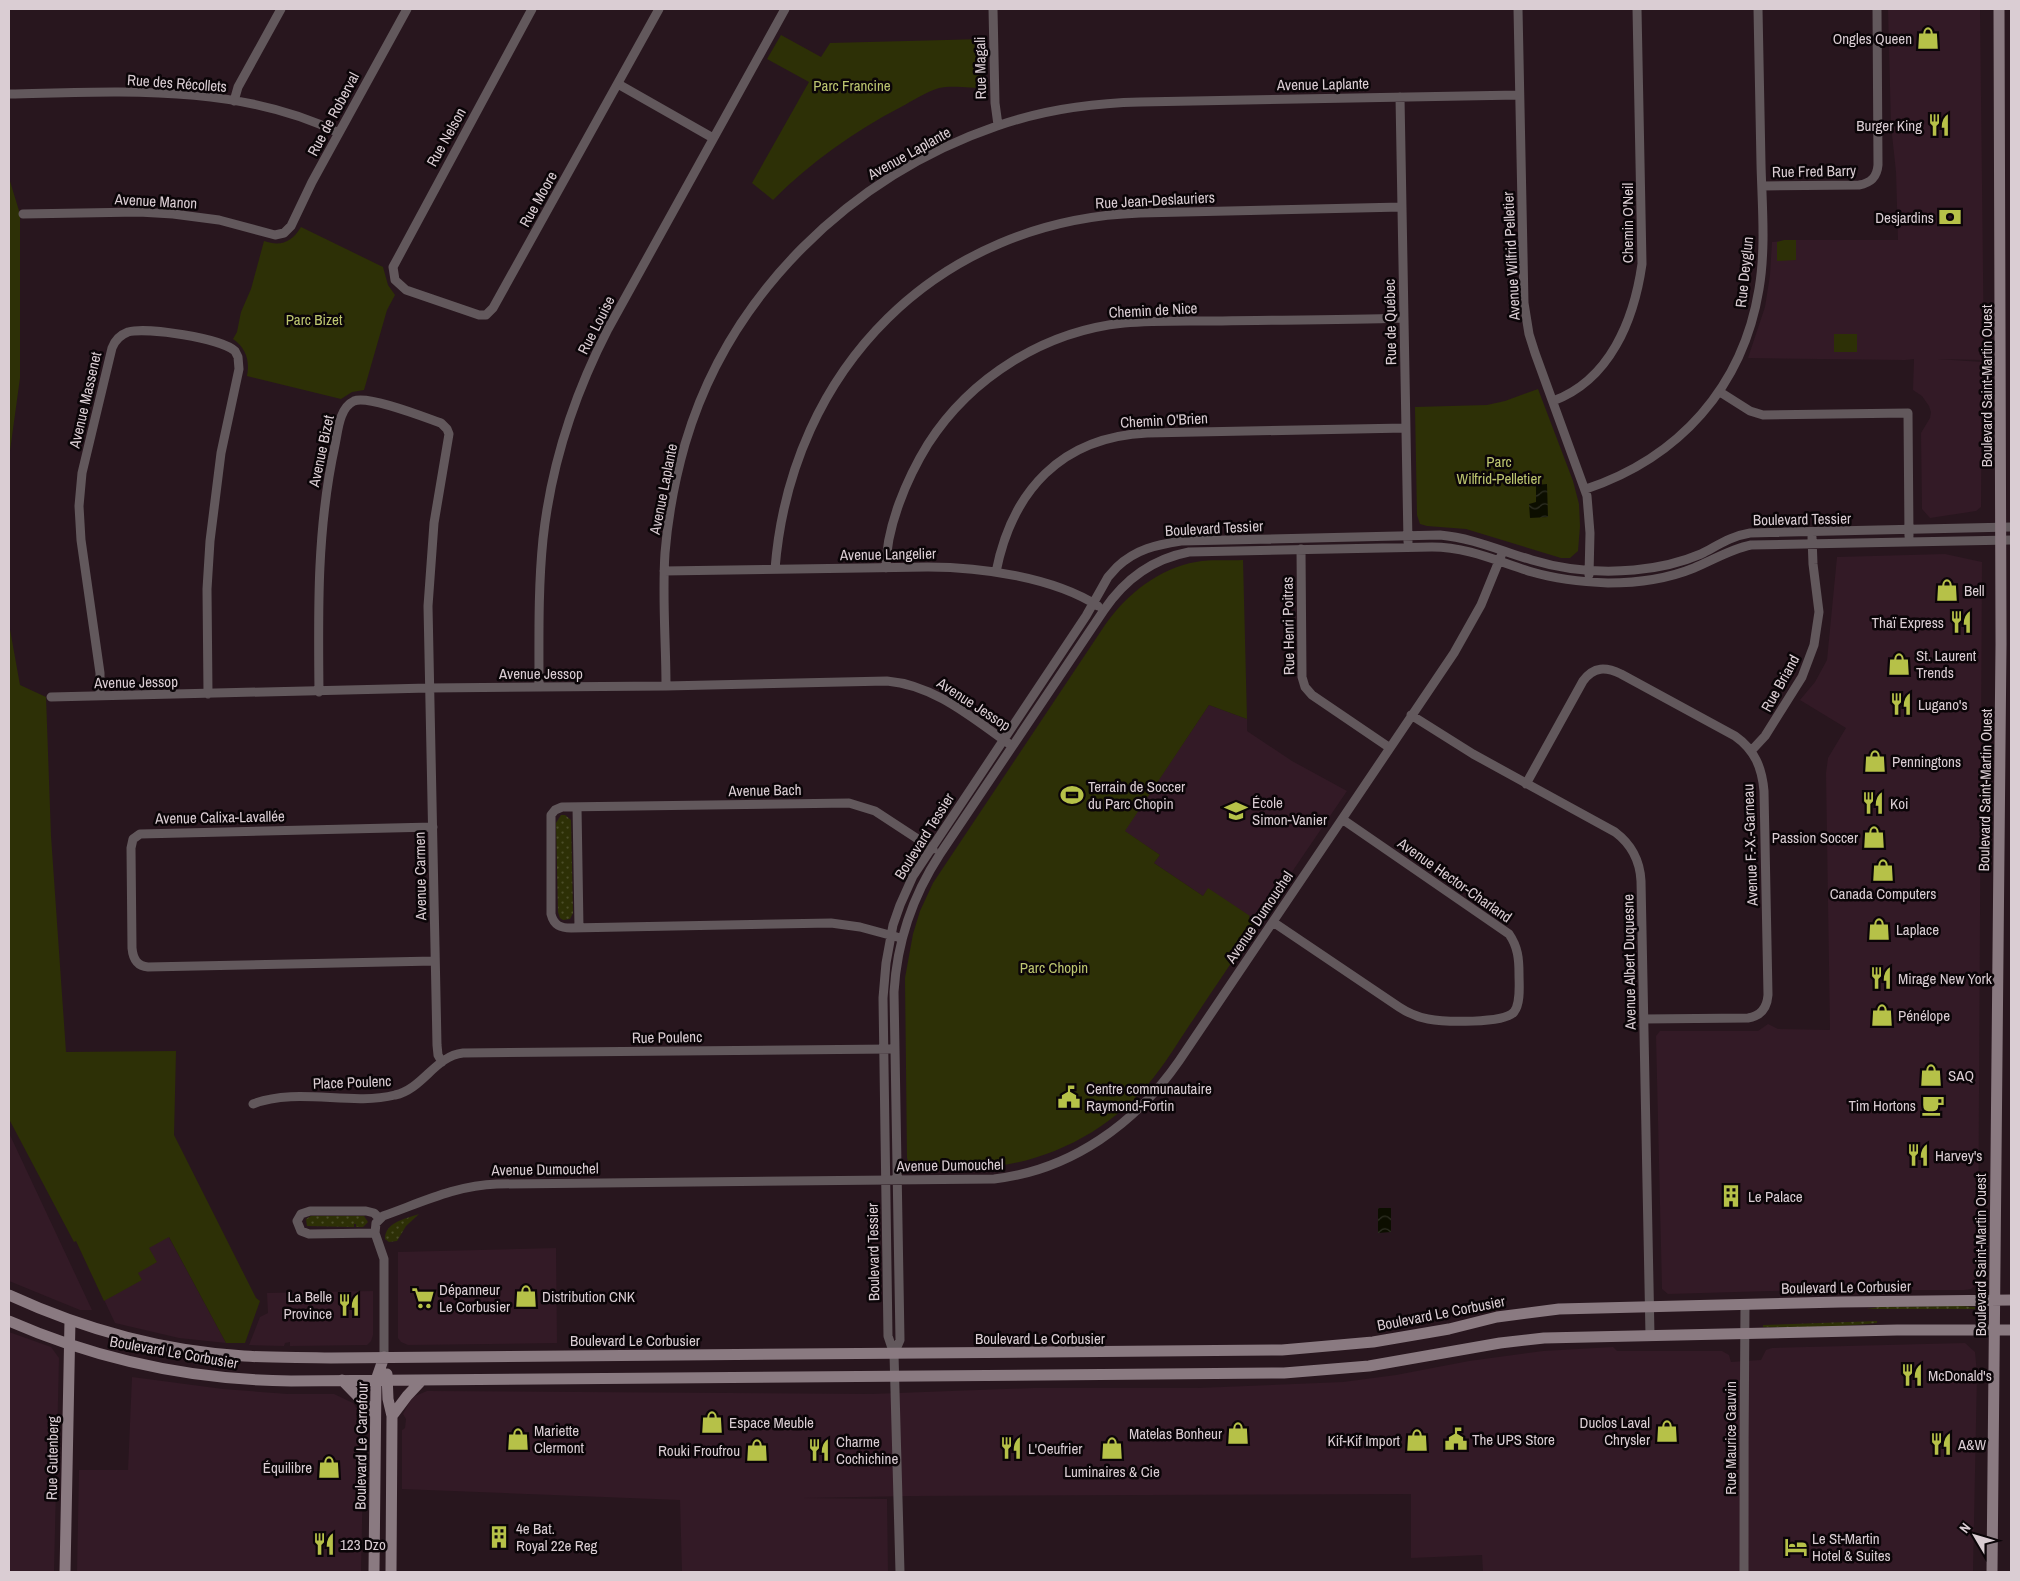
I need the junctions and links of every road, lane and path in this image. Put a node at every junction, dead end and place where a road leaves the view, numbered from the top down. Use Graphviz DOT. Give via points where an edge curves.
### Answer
graph roads {
  1 [pos="281,9"];
  2 [pos="406,9"];
  3 [pos="532,9"];
  4 [pos="659,9"];
  5 [pos="784,9"];
  6 [pos="993,9"];
  7 [pos="1518,9"];
  8 [pos="1637,9"];
  9 [pos="1758,9"];
  10 [pos="1878,9"];
  11 [pos="2000,9"];
  12 [pos="618,84"];
  13 [pos="9,94"];
  14 [pos="1519,95"];
  15 [pos="1400,97"];
  16 [pos="234,101"];
  17 [pos="998,125"];
  18 [pos="339,132"];
  19 [pos="713,138"];
  20 [pos="1762,186"];
  21 [pos="1402,207"];
  22 [pos="23,214"];
  23 [pos="284,233"];
  24 [pos="395,280"];
  25 [pos="1403,318"];
  26 [pos="1720,392"];
  27 [pos="1553,401"];
  28 [pos="1406,428"];
  29 [pos="1586,490"];
  30 [pos="2006,527"];
  31 [pos="1910,530"];
  32 [pos="1812,532"];
  33 [pos="1408,536"];
  34 [pos="2006,540"];
  35 [pos="1910,541"];
  36 [pos="1812,542"];
  37 [pos="1408,547"];
  38 [pos="1301,549"];
  39 [pos="1503,550"];
  40 [pos="1499,561"];
  41 [pos="886,568"];
  42 [pos="775,569"];
  43 [pos="1589,570"];
  44 [pos="664,571"];
  45 [pos="996,572"];
  46 [pos="1588,581"];
  47 [pos="1094,603"];
  48 [pos="1104,610"];
  49 [pos="666,686"];
  50 [pos="539,687"];
  51 [pos="429,688"];
  52 [pos="319,692"];
  53 [pos="208,694"];
  54 [pos="100,696"];
  55 [pos="51,697"];
  56 [pos="1412,715"];
  57 [pos="1004,740"];
  58 [pos="2006,740"];
  59 [pos="1013,746"];
  60 [pos="1390,748"];
  61 [pos="1752,750"];
  62 [pos="2006,759"];
  63 [pos="1526,784"];
  64 [pos="577,807"];
  65 [pos="1342,819"];
  66 [pos="433,827"];
  67 [pos="930,847"];
  68 [pos="940,854"];
  69 [pos="1273,922"];
  70 [pos="579,928"];
  71 [pos="891,936"];
  72 [pos="902,938"];
  73 [pos="435,961"];
  74 [pos="1644,1019"];
  75 [pos="895,1049"];
  76 [pos="884,1050"];
  77 [pos="442,1062"];
  78 [pos="253,1104"];
  79 [pos="885,1180"];
  80 [pos="898,1180"];
  81 [pos="379,1218"];
  82 [pos="375,1233"];
  83 [pos="9,1295"];
  84 [pos="1995,1300"];
  85 [pos="2011,1300"];
  86 [pos="1745,1304"];
  87 [pos="1649,1306"];
  88 [pos="70,1320"];
  89 [pos="9,1321"];
  90 [pos="1995,1330"];
  91 [pos="2011,1330"];
  92 [pos="1745,1334"];
  93 [pos="1650,1335"];
  94 [pos="70,1345"];
  95 [pos="894,1354"];
  96 [pos="384,1357"];
  97 [pos="894,1377"];
  98 [pos="342,1380"];
  99 [pos="382,1380"];
  100 [pos="422,1380"];
  101 [pos="375,1414"];
  102 [pos="392,1416"];
  103 [pos="65,1572"];
  104 [pos="374,1572"];
  105 [pos="391,1572"];
  106 [pos="900,1572"];
  107 [pos="1744,1572"];
  108 [pos="1992,1572"];
  1 -- 16 [label="street" via="238,87"];
  2 -- 18 [label="street, Rue de Roberval"];
  3 -- 24 [label="street, Rue Nelson" via="397,257 392,267"];
  4 -- 12 [label="street, Rue Moore"];
  5 -- 19 [label="street, Rue Louise"];
  6 -- 17 [label="street, Rue Magali"];
  7 -- 14 [label="street, Avenue Wilfrid Pelletier"];
  8 -- 27 [label="street, Chemin O'Neil" via="1642,264 1638,293 1624,331 1603,364 1579,388"];
  9 -- 20 [label="street, Rue Deyglun"];
  10 -- 20 [label="street, Rue Fred Barry" via="1876,175 1859,185"];
  11 -- 30 [label="street, Boulevard Saint-Martin Ouest"];
  12 -- 19 [label="street"];
  12 -- 24 [label="street, Rue Moore" via="489,312 479,315 403,288"];
  13 -- 16 [label="street, Rue des Récollets" via="158,93"];
  14 -- 15 [label="street, Avenue Laplante"];
  14 -- 27 [label="street, Avenue Wilfrid Pelletier" via="1524,303 1532,343"];
  15 -- 17 [label="street, Avenue Laplante" via="1103,104"];
  15 -- 21 [label="street, Rue de Québec"];
  16 -- 18 [label="street, Rue des Récollets" via="296,115"];
  17 -- 44 [label="street, Avenue Laplante" via="922,158 871,189 808,243 760,296 723,354 690,429 670,514"];
  18 -- 23 [label="street, Rue de Roberval" via="291,226"];
  19 -- 50 [label="street, Rue Louise" via="598,348 568,422 543,538"];
  20 -- 26 [label="street, Rue Deyglun" via="1762,258 1757,299 1742,349"];
  21 -- 25 [label="street, Rue de Québec"];
  21 -- 42 [label="street, Rue Jean-Deslauriers" via="1104,215 1031,231 964,261 922,288 890,317 856,353 831,388 808,432 791,478"];
  22 -- 23 [label="street, Avenue Manon" via="168,213 219,220 275,235"];
  25 -- 28 [label="street, Rue de Québec"];
  25 -- 41 [label="street, Chemin de Nice" via="1124,323 1076,333 1041,346 989,378 961,402 938,431 902,495"];
  26 -- 29 [label="street, Rue Deyglun" via="1694,423 1668,446 1623,474"];
  26 -- 31 [label="street" via="1750,411 1763,415 1908,413"];
  27 -- 29 [label="street, Avenue Wilfrid Pelletier"];
  28 -- 33 [label="street, Rue de Québec"];
  28 -- 45 [label="street, Chemin O'Brien" via="1147,432 1100,441 1058,463 1030,490 1006,531"];
  29 -- 43 [label="street, Avenue Wilfrid Pelletier" via="1590,518"];
  30 -- 31 [label="street, Boulevard Tessier"];
  30 -- 34 [label="street, Boulevard Saint-Martin Ouest"];
  31 -- 32 [label="street, Boulevard Tessier"];
  31 -- 35 [label="street"];
  32 -- 36 [label="street, Rue Briand"];
  32 -- 43 [label="street, Boulevard Tessier" via="1744,534 1667,565 1634,570"];
  33 -- 37 [label="street, Rue de Québec"];
  33 -- 39 [label="street, Boulevard Tessier" via="1458,537"];
  33 -- 47 [label="street, Boulevard Tessier" via="1200,540 1157,544 1122,562 1108,577"];
  34 -- 35 [label="street, Boulevard Tessier"];
  34 -- 58 [label="street, Boulevard Saint-Martin Ouest"];
  35 -- 36 [label="street, Boulevard Tessier"];
  36 -- 46 [label="street, Boulevard Tessier" via="1745,546 1693,568 1652,579"];
  36 -- 61 [label="street, Rue Briand" via="1819,612 1814,646 1798,684 1765,736"];
  37 -- 38 [label="street, Boulevard Tessier"];
  37 -- 40 [label="street, Boulevard Tessier" via="1451,548"];
  38 -- 48 [label="street, Boulevard Tessier" via="1210,551 1170,557 1134,576"];
  38 -- 60 [label="street, Rue Henri Poitras" via="1304,687"];
  39 -- 40 [label="street, Avenue Dumouchel"];
  39 -- 43 [label="street, Boulevard Tessier" via="1556,566"];
  40 -- 46 [label="street, Boulevard Tessier" via="1546,575"];
  40 -- 56 [label="street, Avenue Dumouchel" via="1470,626"];
  41 -- 42 [label="street, Avenue Langelier"];
  41 -- 45 [label="street, Avenue Langelier" via="942,567"];
  42 -- 44 [label="street, Avenue Langelier"];
  43 -- 46 [label="street, Avenue Wilfrid Pelletier"];
  44 -- 49 [label="street, Avenue Laplante"];
  45 -- 47 [label="street, Avenue Langelier" via="1050,586"];
  47 -- 48 [label="street, Avenue Langelier"];
  47 -- 57 [label="street, Boulevard Tessier"];
  48 -- 59 [label="street, Boulevard Tessier"];
  49 -- 50 [label="street, Avenue Jessop"];
  49 -- 57 [label="street, Avenue Jessop" via="903,682 935,694"];
  50 -- 51 [label="street, Avenue Jessop"];
  51 -- 52 [label="street, Avenue Jessop"];
  51 -- 52 [label="street, Avenue Bizet" via="429,567 449,434 441,423 363,399 349,404 342,413 326,492 318,582"];
  51 -- 66 [label="street, Avenue Carmen"];
  52 -- 53 [label="street, Avenue Jessop"];
  53 -- 54 [label="street, Avenue Jessop"];
  53 -- 54 [label="street, Avenue Massenet" via="208,589 213,506 239,364 235,351 221,343 135,331 122,335 112,348 80,489 79,528 100,673"];
  54 -- 55 [label="street, Avenue Jessop"];
  56 -- 60 [label="street, Avenue Dumouchel"];
  56 -- 63 [label="street, Avenue Albert Duquesne" via="1460,747"];
  57 -- 59 [label="street, Avenue Jessop"];
  57 -- 67 [label="street, Boulevard Tessier"];
  58 -- 62 [label="street, Boulevard Saint-Martin Ouest"];
  59 -- 68 [label="street, Boulevard Tessier"];
  60 -- 65 [label="street, Avenue Dumouchel"];
  61 -- 63 [label="street" via="1735,736 1621,674 1598,669 1583,681"];
  61 -- 74 [label="street, Avenue F.-X.-Garneau" via="1760,767 1764,791 1768,995 1765,1008 1752,1018"];
  62 -- 84 [label="street, Boulevard Saint-Martin Ouest"];
  63 -- 74 [label="street, Avenue Albert Duquesne" via="1615,832 1634,853 1641,881"];
  64 -- 67 [label="street, Avenue Bach" via="849,803 875,811"];
  64 -- 70 [label="street"];
  64 -- 70 [label="street, Avenue Bach" via="559,808 550,817 553,920 559,926"];
  65 -- 69 [label="street, Avenue Dumouchel"];
  65 -- 69 [label="street, Avenue Hector-Charland" via="1509,934 1518,953 1518,998 1514,1012 1505,1018 1491,1020 1433,1020 1415,1016"];
  66 -- 73 [label="street, Avenue Carmen"];
  66 -- 73 [label="street, Avenue Calixa-Lavallée" via="143,833 135,837 131,845 133,955 145,967"];
  67 -- 68 [label="street, Avenue Bach"];
  67 -- 71 [label="street, Boulevard Tessier" via="908,885"];
  68 -- 72 [label="street, Boulevard Tessier" via="917,893"];
  69 -- 80 [label="street, Avenue Dumouchel" via="1168,1077 1138,1111 1104,1137 1062,1161 1014,1176 984,1180"];
  70 -- 71 [label="street, Avenue Bach" via="823,923 860,927"];
  71 -- 72 [label="street, Avenue Bach"];
  71 -- 76 [label="street, Boulevard Tessier" via="884,985"];
  72 -- 75 [label="street, Boulevard Tessier" via="894,992"];
  73 -- 77 [label="street, Avenue Carmen" via="436,1045"];
  74 -- 87 [label="street, Avenue Albert Duquesne"];
  75 -- 76 [label="street, Rue Poulenc"];
  75 -- 80 [label="street, Boulevard Tessier"];
  76 -- 77 [label="street, Rue Poulenc" via="463,1053"];
  76 -- 79 [label="street, Boulevard Tessier"];
  77 -- 78 [label="street, Place Poulenc" via="415,1086 398,1095 274,1098"];
  79 -- 80 [label="street, Avenue Dumouchel"];
  79 -- 81 [label="street, Avenue Dumouchel" via="485,1184 458,1189"];
  79 -- 95 [label="street, Boulevard Tessier" via="888,1336"];
  80 -- 95 [label="street, Boulevard Tessier" via="900,1340"];
  81 -- 82 [label="street"];
  81 -- 82 [label="street" via="366,1210 310,1211 298,1218 299,1228 309,1234"];
  82 -- 96 [label="street" via="384,1259"];
  83 -- 88 [label="street, Boulevard Le Corbusier"];
  84 -- 85 [label="street, Boulevard Le Corbusier"];
  84 -- 86 [label="street, Boulevard Le Corbusier"];
  84 -- 90 [label="street, Boulevard Saint-Martin Ouest"];
  86 -- 87 [label="street, Boulevard Le Corbusier"];
  86 -- 92 [label="street, Rue Maurice Gauvin"];
  87 -- 93 [label="street, Avenue Albert Duquesne"];
  87 -- 95 [label="street, Boulevard Le Corbusier" via="1519,1313 1400,1338 1308,1349"];
  88 -- 94 [label="street"];
  88 -- 96 [label="street, Boulevard Le Corbusier" via="153,1343 228,1355"];
  89 -- 94 [label="street, Boulevard Le Corbusier"];
  90 -- 91 [label="street, Boulevard Le Corbusier"];
  90 -- 92 [label="street, Boulevard Le Corbusier"];
  90 -- 108 [label="street, Boulevard Saint-Martin Ouest"];
  92 -- 93 [label="street, Boulevard Le Corbusier"];
  92 -- 107 [label="street, Rue Maurice Gauvin"];
  93 -- 97 [label="street, Boulevard Le Corbusier" via="1520,1341 1369,1366 1310,1372"];
  94 -- 98 [label="street, Boulevard Le Corbusier" via="130,1362 204,1376 248,1380"];
  94 -- 103 [label="street, Rue Gutenberg"];
  95 -- 96 [label="street, Boulevard Le Corbusier"];
  95 -- 97 [label="street, Boulevard Tessier"];
  96 -- 99 [label="street, Boulevard Le Carrefour"];
  97 -- 100 [label="street, Boulevard Le Corbusier"];
  97 -- 106 [label="street, Boulevard Tessier"];
  98 -- 99 [label="street, Boulevard Le Corbusier"];
  98 -- 101 [label="street"];
  99 -- 100 [label="street, Boulevard Le Corbusier"];
  99 -- 101 [label="street, Boulevard Le Carrefour"];
  99 -- 102 [label="street, Boulevard Le Carrefour"];
  100 -- 102 [label="street"];
  101 -- 104 [label="street, Boulevard Le Carrefour"];
  102 -- 105 [label="street, Boulevard Le Carrefour"];
}
